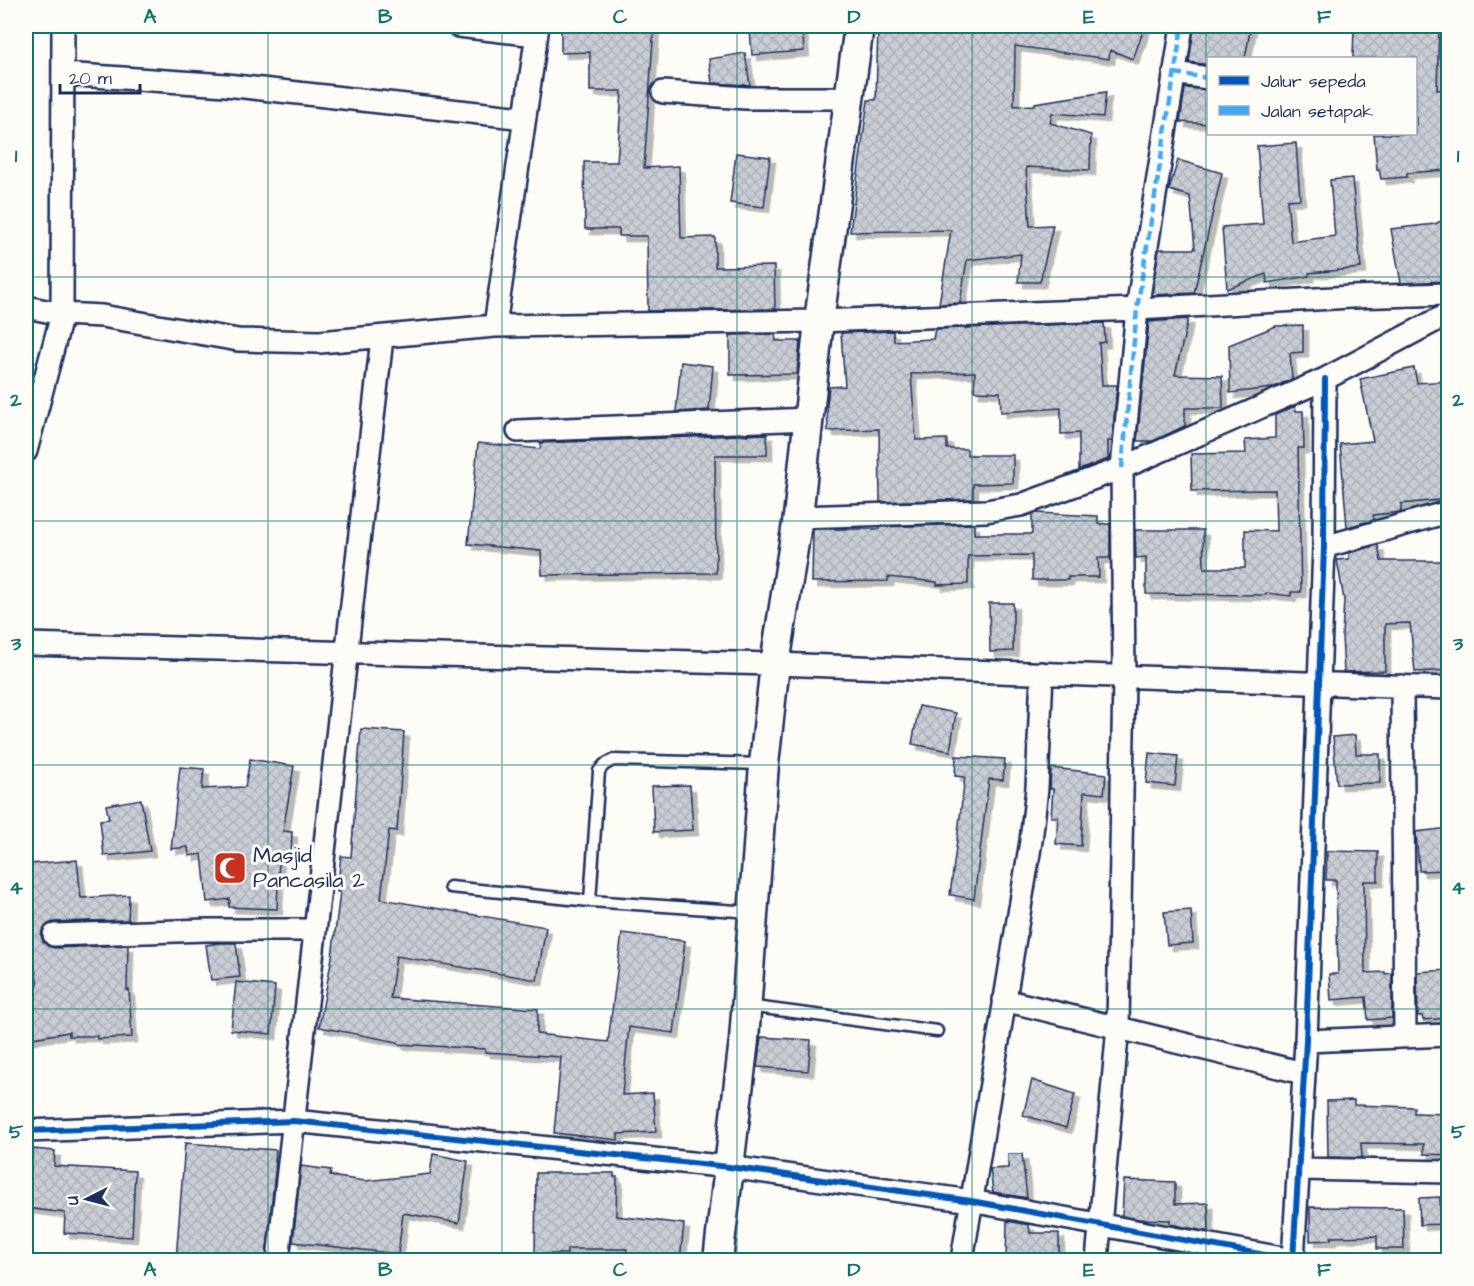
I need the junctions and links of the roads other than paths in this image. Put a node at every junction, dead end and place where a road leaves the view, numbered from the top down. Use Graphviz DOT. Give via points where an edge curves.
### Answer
graph roads {
  1 [pos="63,26"];
  2 [pos="458,26"];
  3 [pos="859,26"];
  4 [pos="1182,26"];
  5 [pos="537,30"];
  6 [pos="1174,73"];
  7 [pos="63,74"];
  8 [pos="1207,78"];
  9 [pos="663,92"];
  10 [pos="850,98"];
  11 [pos="524,118"];
  12 [pos="1449,294"];
  13 [pos="26,307"];
  14 [pos="1137,309"];
  15 [pos="62,314"];
  16 [pos="1449,314"];
  17 [pos="819,321"];
  18 [pos="495,326"];
  19 [pos="382,338"];
  20 [pos="1325,379"];
  21 [pos="810,419"];
  22 [pos="518,432"];
  23 [pos="26,451"];
  24 [pos="1122,468"];
  25 [pos="1449,512"];
  26 [pos="798,517"];
  27 [pos="1324,547"];
  28 [pos="26,644"];
  29 [pos="347,652"];
  30 [pos="775,664"];
  31 [pos="1042,673"];
  32 [pos="1124,677"];
  33 [pos="1318,683"];
  34 [pos="1402,686"];
  35 [pos="1449,688"];
  36 [pos="764,764"];
  37 [pos="450,887"];
  38 [pos="590,901"];
  39 [pos="754,912"];
  40 [pos="315,930"];
  41 [pos="54,935"];
  42 [pos="1004,1000"];
  43 [pos="746,1006"];
  44 [pos="1118,1026"];
  45 [pos="937,1031"];
  46 [pos="1449,1035"];
  47 [pos="1405,1036"];
  48 [pos="1306,1041"];
  49 [pos="1302,1073"];
  50 [pos="294,1121"];
  51 [pos="26,1131"];
  52 [pos="729,1167"];
  53 [pos="1299,1169"];
  54 [pos="1449,1172"];
  55 [pos="972,1201"];
  56 [pos="1101,1224"];
  57 [pos="278,1260"];
  58 [pos="718,1260"];
  59 [pos="962,1260"];
  60 [pos="1097,1260"];
  1 -- 7 [label="street"];
  2 -- 5 [label="street"];
  3 -- 10 [label="main road"];
  4 -- 6 [label="street"];
  5 -- 11 [label="street"];
  6 -- 8 [label="street"];
  6 -- 14 [label="street"];
  7 -- 11 [label="street" via="226,85"];
  7 -- 15 [label="street"];
  9 -- 10 [label="street" via="746,99"];
  10 -- 17 [label="main road"];
  11 -- 18 [label="street"];
  12 -- 14 [label="street"];
  13 -- 15 [label="street"];
  14 -- 17 [label="street"];
  14 -- 24 [label="street"];
  15 -- 19 [label="street" via="102,316 238,340 320,342"];
  15 -- 23 [label="street"];
  16 -- 20 [label="street"];
  17 -- 18 [label="street"];
  17 -- 21 [label="main road"];
  18 -- 19 [label="street"];
  19 -- 29 [label="street"];
  20 -- 24 [label="street"];
  20 -- 27 [label="street"];
  21 -- 22 [label="street"];
  21 -- 26 [label="main road"];
  24 -- 26 [label="street" via="1022,504 987,511"];
  24 -- 32 [label="street"];
  25 -- 27 [label="street"];
  26 -- 30 [label="main road"];
  27 -- 33 [label="street"];
  28 -- 29 [label="street"];
  29 -- 30 [label="street"];
  29 -- 40 [label="street"];
  30 -- 31 [label="street"];
  30 -- 36 [label="main road"];
  31 -- 32 [label="street"];
  31 -- 42 [label="street" via="1037,788"];
  32 -- 33 [label="street"];
  32 -- 44 [label="street"];
  33 -- 34 [label="street"];
  33 -- 48 [label="street"];
  34 -- 35 [label="street"];
  34 -- 47 [label="street"];
  36 -- 38 [label="lane" via="613,760 604,765 599,771"];
  36 -- 39 [label="main road"];
  37 -- 38 [label="lane"];
  38 -- 39 [label="lane"];
  39 -- 43 [label="main road"];
  40 -- 41 [label="street"];
  40 -- 50 [label="street"];
  42 -- 44 [label="street"];
  42 -- 55 [label="street"];
  43 -- 45 [label="lane"];
  43 -- 52 [label="main road"];
  44 -- 49 [label="street"];
  44 -- 56 [label="street"];
  46 -- 47 [label="street"];
  47 -- 48 [label="street"];
  48 -- 49 [label="street"];
  49 -- 53 [label="street"];
  50 -- 51 [label="street"];
  50 -- 52 [label="street"];
  50 -- 57 [label="street"];
  52 -- 55 [label="street"];
  52 -- 58 [label="main road"];
  53 -- 54 [label="street"];
  53 -- 56 [label="street" via="1293,1260"];
  55 -- 56 [label="street"];
  55 -- 59 [label="street"];
  56 -- 60 [label="street"];
}
